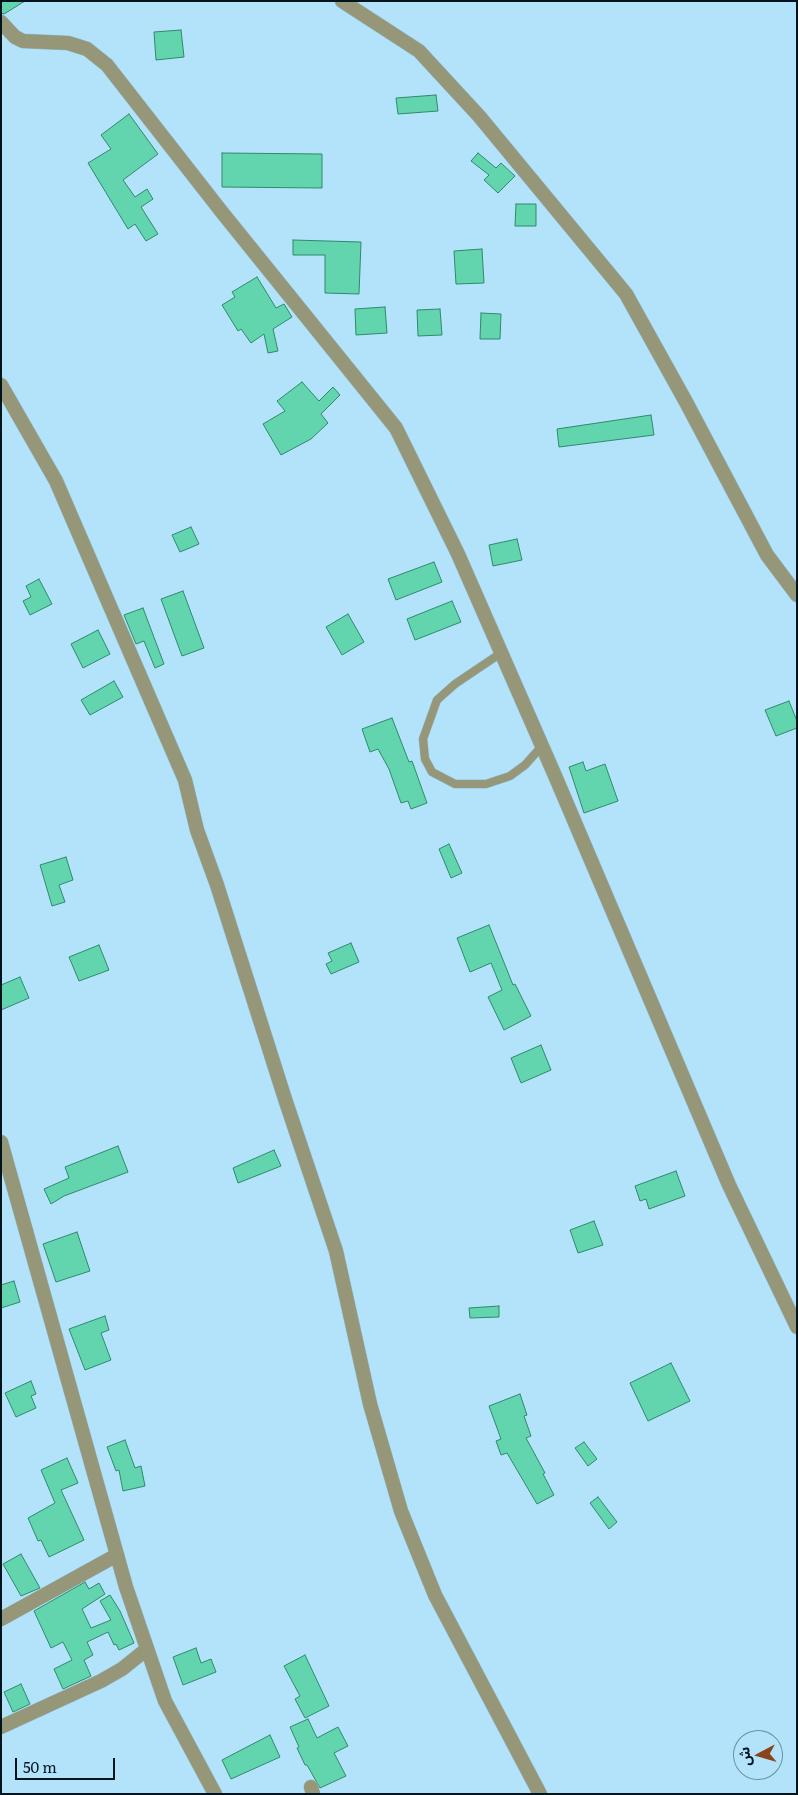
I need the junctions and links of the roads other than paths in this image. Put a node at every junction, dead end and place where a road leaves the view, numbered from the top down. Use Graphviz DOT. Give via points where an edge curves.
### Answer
graph roads {
  1 [pos="342,1"];
  2 [pos="1,22"];
  3 [pos="1,385"];
  4 [pos="797,596"];
  5 [pos="501,652"];
  6 [pos="542,746"];
  7 [pos="1,1142"];
  8 [pos="797,1327"];
  9 [pos="117,1555"];
  10 [pos="1,1619"];
  11 [pos="147,1649"];
  12 [pos="1,1728"];
  13 [pos="214,1794"];
  14 [pos="540,1794"];
  1 -- 4 [label="street" via="419,51 479,116 626,294 767,555"];
  2 -- 5 [label="street" via="23,41 68,43 86,49 107,65 396,428 458,554"];
  3 -- 14 [label="street" via="56,481 185,780 197,830 336,1250 370,1404 401,1511 435,1595"];
  5 -- 6 [label="street"];
  5 -- 6 [label="lane" via="437,700 423,739 425,759 432,772 455,784 486,784 510,776"];
  6 -- 8 [label="street" via="729,1185"];
  7 -- 9 [label="street"];
  9 -- 10 [label="street"];
  9 -- 11 [label="street"];
  11 -- 12 [label="street" via="101,1681"];
  11 -- 13 [label="street" via="165,1701"];
}
